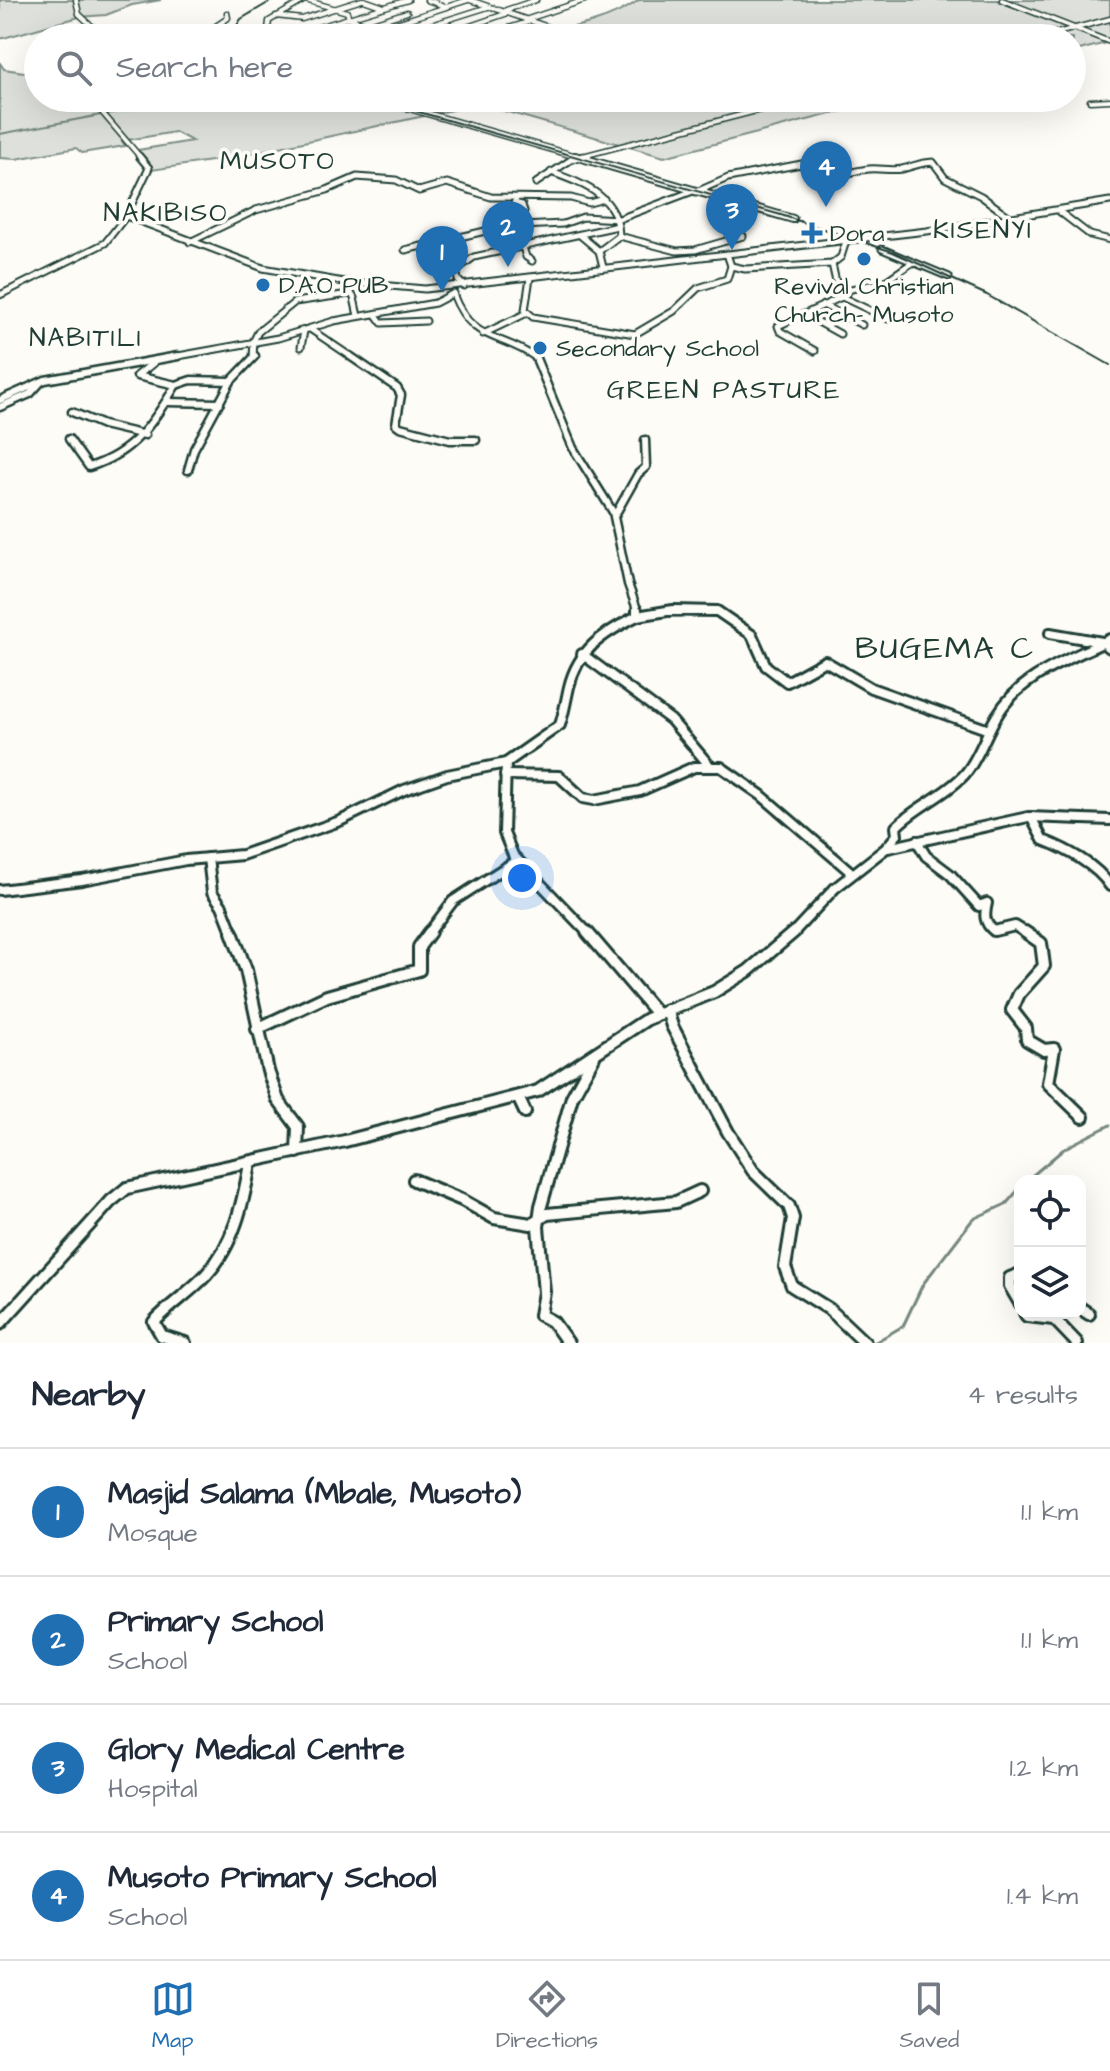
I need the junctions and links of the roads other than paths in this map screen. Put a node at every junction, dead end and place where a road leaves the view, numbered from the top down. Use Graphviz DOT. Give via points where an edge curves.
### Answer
graph roads {
  1 [pos="76,0"];
  2 [pos="305,0"];
  3 [pos="359,0"];
  4 [pos="408,0"];
  5 [pos="427,0"];
  6 [pos="469,0"];
  7 [pos="536,0"];
  8 [pos="585,0"];
  9 [pos="1002,0"];
  10 [pos="342,6"];
  11 [pos="387,7"];
  12 [pos="447,7"];
  13 [pos="488,7"];
  14 [pos="336,8"];
  15 [pos="407,12"];
  16 [pos="506,12"];
  17 [pos="227,13"];
  18 [pos="364,13"];
  19 [pos="276,16"];
  20 [pos="418,16"];
  21 [pos="349,18"];
  22 [pos="1110,19"];
  23 [pos="529,20"];
  24 [pos="90,24"];
  25 [pos="222,24"];
  26 [pos="267,24"];
  27 [pos="329,24"];
  28 [pos="365,24"];
  29 [pos="371,24"];
  30 [pos="392,24"];
  31 [pos="433,24"];
  32 [pos="473,24"];
  33 [pos="517,24"];
  34 [pos="540,24"];
  35 [pos="1062,24"];
  36 [pos="1086,25"];
  37 [pos="1086,33"];
  38 [pos="1110,42"];
  39 [pos="1110,100"];
  40 [pos="1090,101"];
  41 [pos="102,112"];
  42 [pos="421,112"];
  43 [pos="753,112"];
  44 [pos="580,158"];
  45 [pos="551,172"];
  46 [pos="536,183"];
  47 [pos="695,191"];
  48 [pos="516,199"];
  49 [pos="604,199"];
  50 [pos="1110,201"];
  51 [pos="1060,212"];
  52 [pos="126,216"];
  53 [pos="1011,218"];
  54 [pos="793,219"];
  55 [pos="617,222"];
  56 [pos="504,228"];
  57 [pos="576,234"];
  58 [pos="619,236"];
  59 [pos="743,236"];
  60 [pos="847,238"];
  61 [pos="1110,240"];
  62 [pos="190,242"];
  63 [pos="524,247"];
  64 [pos="882,249"];
  65 [pos="405,250"];
  66 [pos="599,251"];
  67 [pos="727,254"];
  68 [pos="532,261"];
  69 [pos="913,262"];
  70 [pos="832,264"];
  71 [pos="731,266"];
  72 [pos="603,267"];
  73 [pos="949,277"];
  74 [pos="530,278"];
  75 [pos="344,282"];
  76 [pos="464,287"];
  77 [pos="848,290"];
  78 [pos="349,294"];
  79 [pos="453,294"];
  80 [pos="0,295"];
  81 [pos="842,297"];
  82 [pos="823,305"];
  83 [pos="527,313"];
  84 [pos="804,314"];
  85 [pos="376,315"];
  86 [pos="358,316"];
  87 [pos="888,319"];
  88 [pos="426,321"];
  89 [pos="862,325"];
  90 [pos="307,330"];
  91 [pos="483,334"];
  92 [pos="840,334"];
  93 [pos="254,340"];
  94 [pos="301,347"];
  95 [pos="815,351"];
  96 [pos="154,362"];
  97 [pos="231,381"];
  98 [pos="41,382"];
  99 [pos="176,385"];
  100 [pos="0,400"];
  101 [pos="167,402"];
  102 [pos="220,403"];
  103 [pos="0,407"];
  104 [pos="72,412"];
  105 [pos="145,435"];
  106 [pos="69,439"];
  107 [pos="476,440"];
  108 [pos="645,440"];
  109 [pos="188,470"];
  110 [pos="614,517"];
  111 [pos="637,616"];
  112 [pos="1050,633"];
  113 [pos="1107,643"];
  114 [pos="582,654"];
  115 [pos="989,730"];
  116 [pos="506,763"];
  117 [pos="709,765"];
  118 [pos="505,775"];
  119 [pos="1031,817"];
  120 [pos="1110,820"];
  121 [pos="917,841"];
  122 [pos="885,849"];
  123 [pos="208,858"];
  124 [pos="517,860"];
  125 [pos="852,873"];
  126 [pos="1110,886"];
  127 [pos="0,890"];
  128 [pos="662,1012"];
  129 [pos="257,1029"];
  130 [pos="595,1055"];
  131 [pos="518,1097"];
  132 [pos="525,1112"];
  133 [pos="1083,1117"];
  134 [pos="297,1152"];
  135 [pos="250,1164"];
  136 [pos="414,1180"];
  137 [pos="700,1191"];
  138 [pos="538,1221"];
  139 [pos="1014,1276"];
  140 [pos="1014,1293"];
  141 [pos="1054,1319"];
  142 [pos="0,1324"];
  143 [pos="185,1343"];
  144 [pos="568,1343"];
  145 [pos="865,1343"];
  146 [pos="1077,1343"];
  1 -- 24 [label="street" via="79,14"];
  2 -- 14 [label="street"];
  2 -- 19 [label="street"];
  3 -- 10 [label="street"];
  3 -- 11 [label="street"];
  4 -- 11 [label="street"];
  5 -- 12 [label="street"];
  6 -- 12 [label="street"];
  6 -- 13 [label="street"];
  7 -- 16 [label="street"];
  8 -- 23 [label="street"];
  9 -- 35 [label="street"];
  10 -- 14 [label="street"];
  10 -- 18 [label="street"];
  11 -- 15 [label="street"];
  11 -- 18 [label="street"];
  12 -- 20 [label="street"];
  13 -- 16 [label="street"];
  13 -- 31 [label="street"];
  14 -- 19 [label="street" via="302,19"];
  14 -- 21 [label="street"];
  15 -- 20 [label="street"];
  15 -- 29 [label="street"];
  16 -- 23 [label="street"];
  16 -- 32 [label="street"];
  17 -- 25 [label="street"];
  18 -- 21 [label="street"];
  19 -- 26 [label="street"];
  20 -- 30 [label="street"];
  21 -- 27 [label="street"];
  21 -- 28 [label="street"];
  22 -- 36 [label="street"];
  23 -- 33 [label="street"];
  23 -- 34 [label="street"];
  37 -- 38 [label="street"];
  39 -- 40 [label="street"];
  41 -- 52 [label="street" via="149,168"];
  42 -- 44 [label="main road"];
  43 -- 44 [label="street"];
  44 -- 45 [label="street"];
  44 -- 47 [label="main road"];
  45 -- 46 [label="street"];
  45 -- 49 [label="street" via="593,187"];
  47 -- 53 [label="street" via="740,175 817,161 828,173 846,176 933,162 945,178"];
  47 -- 54 [label="main road"];
  47 -- 55 [label="street"];
  48 -- 49 [label="street"];
  48 -- 56 [label="street" via="524,211"];
  48 -- 62 [label="street" via="475,194 447,183 419,191 396,180 357,177 256,210"];
  49 -- 55 [label="street"];
  50 -- 51 [label="street"];
  51 -- 53 [label="street"];
  51 -- 61 [label="street" via="1090,235"];
  52 -- 62 [label="street"];
  52 -- 80 [label="street" via="105,243"];
  53 -- 60 [label="street"];
  55 -- 56 [label="street" via="583,217 563,224"];
  55 -- 57 [label="street"];
  55 -- 58 [label="street"];
  56 -- 63 [label="street"];
  56 -- 65 [label="street"];
  57 -- 63 [label="street"];
  57 -- 66 [label="street"];
  58 -- 59 [label="street" via="677,251"];
  58 -- 66 [label="street"];
  60 -- 67 [label="street"];
  60 -- 70 [label="street" via="841,257"];
  62 -- 75 [label="street" via="263,268"];
  63 -- 68 [label="street"];
  63 -- 76 [label="street" via="462,263 456,271"];
  64 -- 69 [label="street"];
  66 -- 72 [label="street"];
  67 -- 71 [label="street"];
  67 -- 72 [label="street"];
  69 -- 73 [label="street"];
  69 -- 77 [label="street" via="884,282"];
  70 -- 71 [label="street"];
  70 -- 77 [label="street" via="836,282"];
  71 -- 83 [label="street" via="727,279 698,288 635,334 548,322"];
  72 -- 74 [label="street"];
  74 -- 76 [label="street"];
  74 -- 83 [label="street"];
  75 -- 76 [label="street"];
  75 -- 78 [label="street"];
  76 -- 79 [label="street"];
  77 -- 81 [label="street"];
  78 -- 86 [label="street"];
  78 -- 93 [label="street" via="295,302"];
  79 -- 85 [label="street"];
  79 -- 91 [label="street" via="464,316"];
  81 -- 82 [label="street"];
  81 -- 87 [label="street"];
  82 -- 84 [label="street"];
  82 -- 89 [label="street"];
  83 -- 91 [label="street"];
  84 -- 92 [label="street"];
  84 -- 95 [label="street" via="778,329"];
  85 -- 86 [label="street"];
  85 -- 88 [label="street" via="382,323"];
  86 -- 90 [label="street"];
  90 -- 93 [label="street"];
  90 -- 94 [label="street"];
  90 -- 107 [label="street" via="397,388 401,395 396,424 450,440"];
  91 -- 110 [label="street" via="538,360 573,448"];
  93 -- 96 [label="street"];
  93 -- 97 [label="street" via="255,356"];
  96 -- 98 [label="street"];
  96 -- 99 [label="street" via="137,376"];
  97 -- 99 [label="street"];
  97 -- 102 [label="street"];
  98 -- 100 [label="street"];
  98 -- 103 [label="street" via="30,394"];
  99 -- 101 [label="street"];
  101 -- 102 [label="street"];
  101 -- 105 [label="street"];
  102 -- 109 [label="street"];
  104 -- 105 [label="street"];
  105 -- 106 [label="street" via="112,459 89,467"];
  108 -- 110 [label="street" via="646,467"];
  110 -- 111 [label="street"];
  111 -- 114 [label="street" via="603,634"];
  111 -- 115 [label="street" via="717,611 752,635 766,666 787,682 825,661 871,688"];
  112 -- 113 [label="street"];
  113 -- 115 [label="street" via="1021,685"];
  114 -- 116 [label="street" via="560,725"];
  114 -- 117 [label="street" via="671,720"];
  115 -- 122 [label="street" via="966,773 906,816"];
  116 -- 118 [label="street"];
  116 -- 123 [label="street" via="447,775 242,855"];
  117 -- 118 [label="street" via="640,791 594,800 583,798 559,776"];
  117 -- 125 [label="street" via="721,767 761,795"];
  118 -- 124 [label="street" via="504,833"];
  119 -- 120 [label="street"];
  119 -- 121 [label="street"];
  119 -- 126 [label="street" via="1043,840 1063,848"];
  121 -- 122 [label="street"];
  121 -- 133 [label="street" via="973,903 987,903 987,927 994,931 1015,926 1041,943 1044,966 1012,1010 1026,1028 1027,1040 1044,1050 1054,1049 1048,1083"];
  122 -- 125 [label="street"];
  123 -- 127 [label="street"];
  123 -- 129 [label="street" via="212,892 240,950"];
  124 -- 128 [label="street"];
  124 -- 129 [label="street" via="453,901 419,947 419,970 343,990"];
  125 -- 128 [label="street" via="758,964 720,989"];
  128 -- 130 [label="street"];
  128 -- 145 [label="street" via="753,1171 789,1206 793,1218 785,1267 792,1286 829,1309"];
  129 -- 134 [label="street" via="278,1100 298,1127"];
  130 -- 131 [label="street" via="548,1086"];
  130 -- 138 [label="street" via="572,1097"];
  131 -- 132 [label="street"];
  131 -- 134 [label="street"];
  134 -- 135 [label="street"];
  135 -- 142 [label="street" via="127,1188"];
  135 -- 143 [label="street" via="222,1256 154,1322 162,1336"];
  136 -- 138 [label="street" via="494,1218"];
  137 -- 138 [label="street" via="676,1202 547,1214"];
  138 -- 144 [label="street" via="544,1292 540,1315 553,1322"];
  139 -- 140 [label="street"];
  141 -- 146 [label="street"];
}
